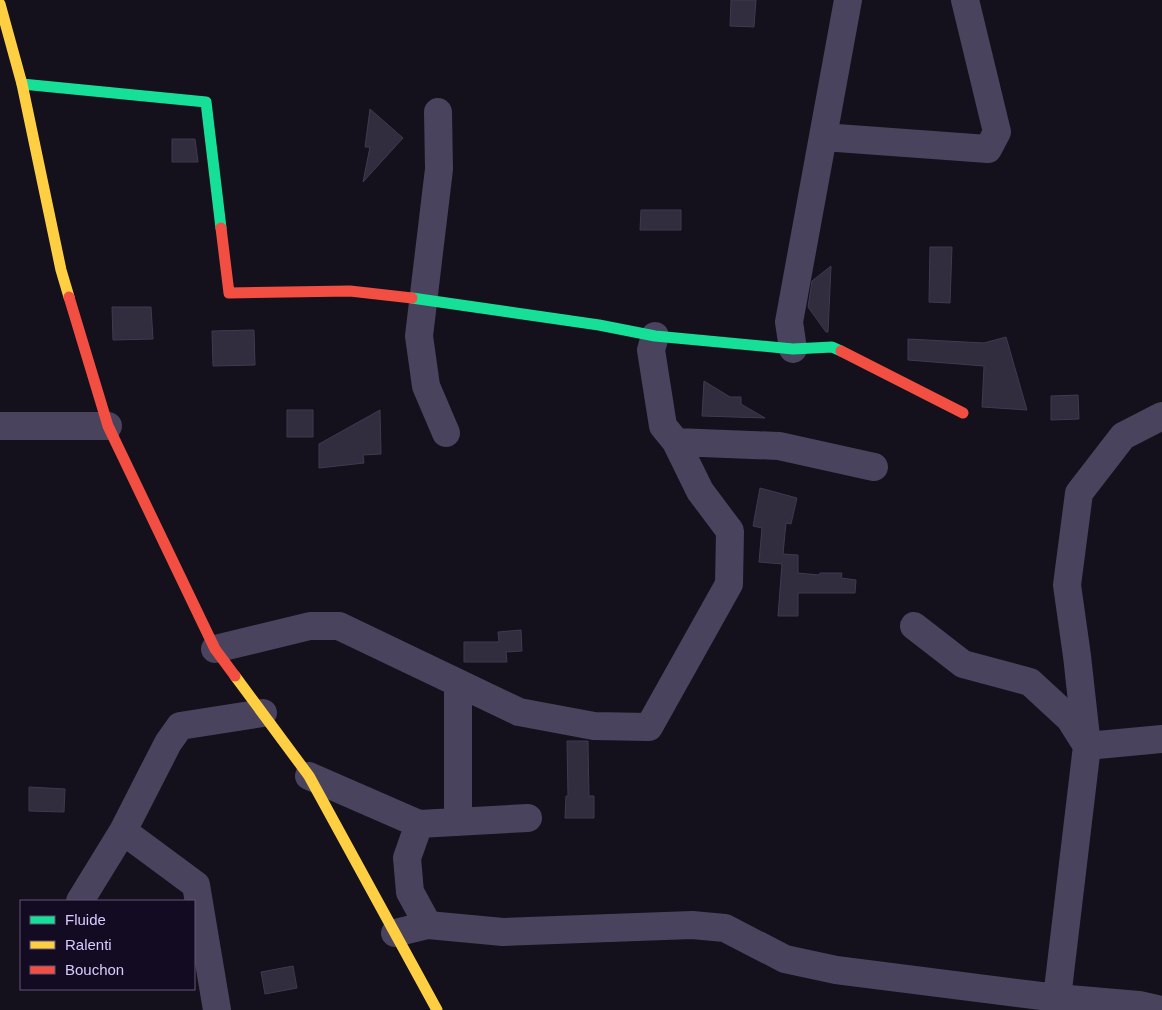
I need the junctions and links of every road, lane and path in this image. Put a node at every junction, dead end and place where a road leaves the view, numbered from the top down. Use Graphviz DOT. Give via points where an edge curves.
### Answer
graph roads {
  1 [pos="848,0"];
  2 [pos="965,0"];
  3 [pos="0,4"];
  4 [pos="22,84"];
  5 [pos="438,112"];
  6 [pos="823,137"];
  7 [pos="423,300"];
  8 [pos="655,336"];
  9 [pos="793,349"];
  10 [pos="963,412"];
  11 [pos="1162,416"];
  12 [pos="0,426"];
  13 [pos="108,426"];
  14 [pos="446,433"];
  15 [pos="676,442"];
  16 [pos="874,467"];
  17 [pos="914,626"];
  18 [pos="216,649"];
  19 [pos="458,683"];
  20 [pos="263,713"];
  21 [pos="1162,739"];
  22 [pos="1087,746"];
  23 [pos="309,776"];
  24 [pos="528,818"];
  25 [pos="458,822"];
  26 [pos="419,824"];
  27 [pos="123,831"];
  28 [pos="81,900"];
  29 [pos="428,925"];
  30 [pos="395,933"];
  31 [pos="1057,1004"];
  32 [pos="217,1010"];
  33 [pos="437,1010"];
  34 [pos="1161,1010"];
  1 -- 6 [label="street"];
  2 -- 6 [label="street" via="997,132 988,149"];
  3 -- 4 [label="street"];
  4 -- 7 [label="street" via="206,102 229,293 350,291"];
  4 -- 13 [label="street" via="61,270"];
  5 -- 7 [label="street" via="439,169"];
  6 -- 9 [label="street" via="789,322"];
  7 -- 8 [label="street"];
  7 -- 14 [label="street" via="419,336 426,386"];
  8 -- 9 [label="street"];
  8 -- 15 [label="street" via="651,350 663,426"];
  9 -- 10 [label="street" via="832,348"];
  11 -- 22 [label="street" via="1124,436 1079,493 1067,585"];
  12 -- 13 [label="street"];
  13 -- 18 [label="street"];
  15 -- 16 [label="street" via="779,446"];
  15 -- 19 [label="street" via="700,491 730,531 728,584 649,728 594,726 519,712"];
  17 -- 22 [label="street" via="963,664 1030,682 1070,719"];
  18 -- 19 [label="street" via="310,626 339,626"];
  18 -- 20 [label="street"];
  19 -- 25 [label="street"];
  20 -- 23 [label="street"];
  20 -- 27 [label="street" via="180,726"];
  21 -- 22 [label="street"];
  22 -- 31 [label="street"];
  23 -- 26 [label="street"];
  23 -- 30 [label="street"];
  24 -- 25 [label="street"];
  25 -- 26 [label="street"];
  26 -- 29 [label="street" via="407,858 410,892"];
  27 -- 28 [label="street"];
  27 -- 32 [label="street" via="196,885"];
  29 -- 30 [label="street"];
  29 -- 31 [label="street" via="503,932 692,925 724,928 785,959"];
  30 -- 33 [label="street"];
  31 -- 34 [label="street" via="1139,1005"];
}
